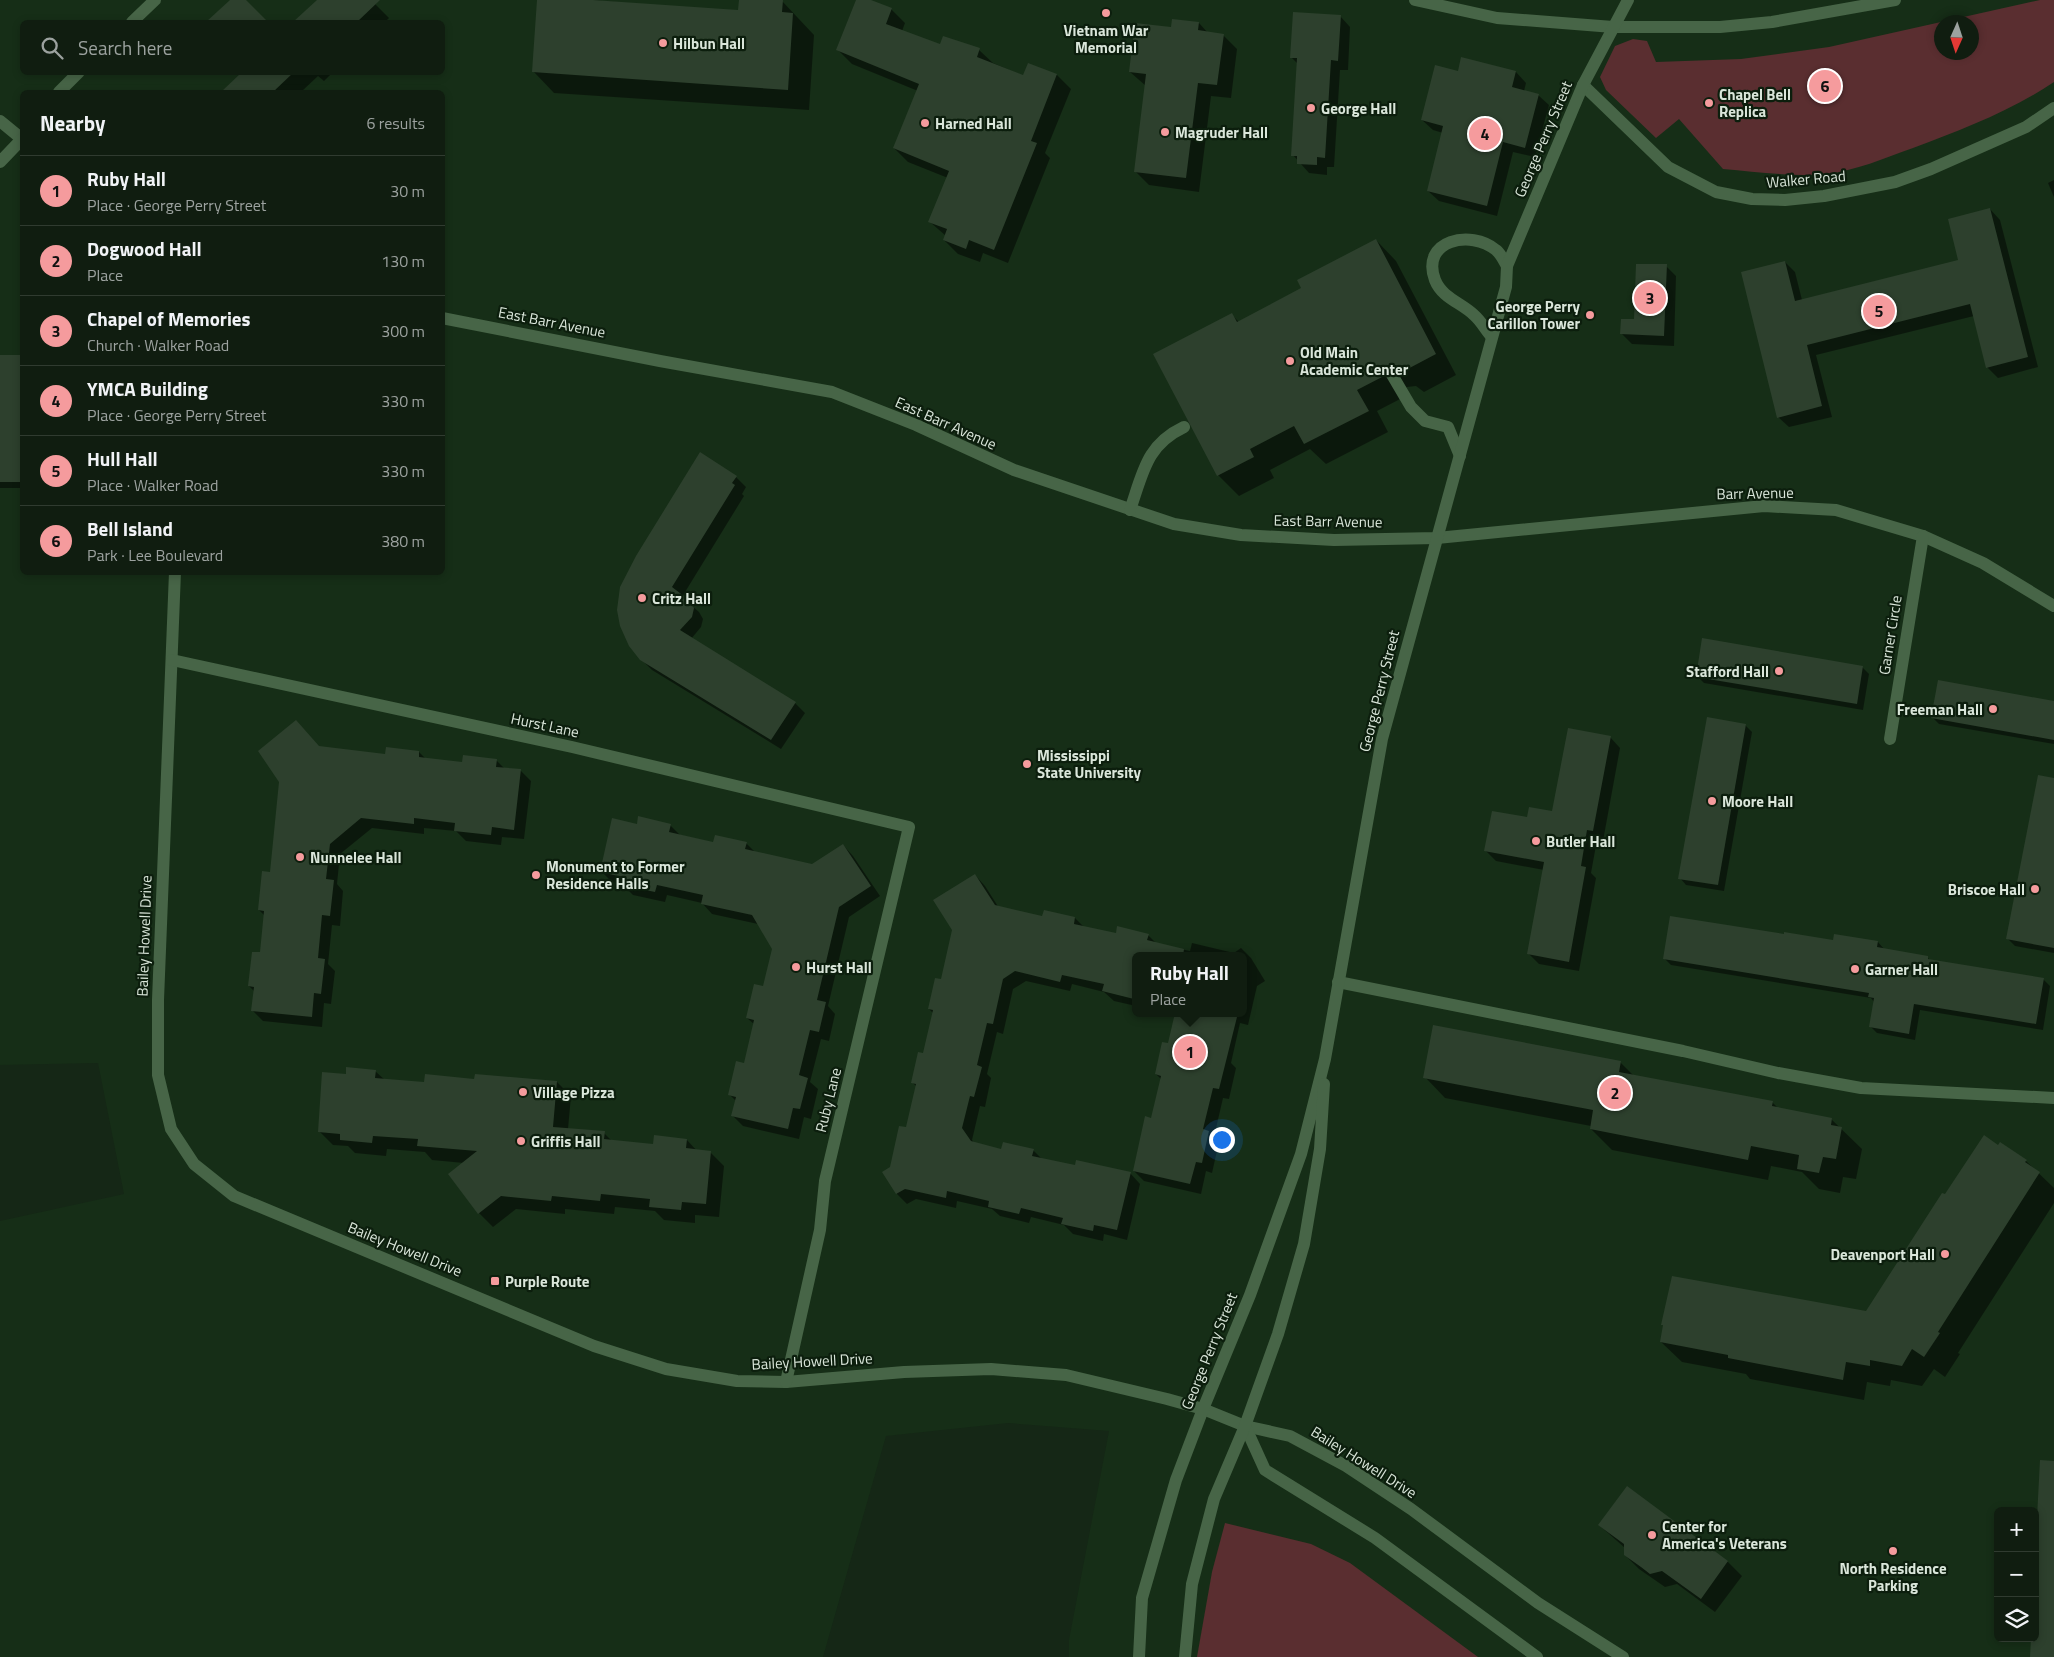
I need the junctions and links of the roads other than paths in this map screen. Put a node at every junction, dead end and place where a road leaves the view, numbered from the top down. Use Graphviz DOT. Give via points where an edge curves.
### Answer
graph roads {
  1 [pos="155,0"];
  2 [pos="1415,0"];
  3 [pos="1628,0"];
  4 [pos="1895,0"];
  5 [pos="134,20"];
  6 [pos="1614,27"];
  7 [pos="76,75"];
  8 [pos="1583,85"];
  9 [pos="60,90"];
  10 [pos="2054,108"];
  11 [pos="0,122"];
  12 [pos="20,137"];
  13 [pos="20,141"];
  14 [pos="0,162"];
  15 [pos="1507,266"];
  16 [pos="445,319"];
  17 [pos="1491,336"];
  18 [pos="1391,372"];
  19 [pos="1184,427"];
  20 [pos="1460,456"];
  21 [pos="1130,510"];
  22 [pos="1923,536"];
  23 [pos="1436,538"];
  24 [pos="174,575"];
  25 [pos="2054,606"];
  26 [pos="172,660"];
  27 [pos="1890,739"];
  28 [pos="909,826"];
  29 [pos="1338,982"];
  30 [pos="1326,1059"];
  31 [pos="2054,1098"];
  32 [pos="786,1382"];
  33 [pos="1202,1409"];
  34 [pos="1244,1426"];
  35 [pos="1139,1657"];
  36 [pos="1185,1657"];
  37 [pos="1537,1657"];
  38 [pos="1622,1657"];
  1 -- 5 [label="street"];
  2 -- 6 [label="street" via="1497,18"];
  3 -- 6 [label="street, George Perry Street"];
  4 -- 6 [label="street" via="1772,22 1720,27"];
  6 -- 8 [label="street, George Perry Street"];
  7 -- 9 [label="street"];
  8 -- 10 [label="street, Walker Road" via="1668,166 1716,192 1752,199 1824,196 1894,182 1931,170 2026,127"];
  8 -- 15 [label="street, George Perry Street"];
  11 -- 12 [label="street"];
  13 -- 14 [label="street"];
  15 -- 17 [label="street, George Perry Street" via="1506,287"];
  15 -- 17 [label="street" via="1497,250 1471,240 1458,239 1447,242 1437,252 1432,267 1435,281 1443,292 1474,314"];
  16 -- 21 [label="street, East Barr Avenue" via="832,392 916,425 988,460"];
  17 -- 20 [label="street, George Perry Street"];
  18 -- 20 [label="street" via="1411,407 1425,421 1448,427"];
  19 -- 21 [label="street" via="1168,435 1150,454"];
  20 -- 23 [label="street, George Perry Street"];
  21 -- 23 [label="street, East Barr Avenue" via="1174,524 1241,535 1334,540"];
  22 -- 23 [label="street, Barr Avenue" via="1836,510 1764,506"];
  22 -- 25 [label="street, Barr Avenue" via="1983,563"];
  22 -- 27 [label="street, Garner Circle"];
  23 -- 29 [label="street, George Perry Street" via="1382,739"];
  24 -- 26 [label="street, Bailey Howell Drive"];
  26 -- 28 [label="street, Hurst Lane" via="572,747"];
  26 -- 32 [label="street, Bailey Howell Drive" via="158,1000 158,1075 171,1129 194,1164 234,1196 594,1346 686,1373 737,1381"];
  28 -- 32 [label="street, Ruby Lane" via="825,1182 820,1230"];
  29 -- 30 [label="street, George Perry Street"];
  29 -- 31 [label="street" via="1861,1088"];
  30 -- 33 [label="street, George Perry Street" via="1301,1154 1250,1295"];
  30 -- 34 [label="street, George Perry Street" via="1320,1149 1304,1244 1278,1334"];
  32 -- 33 [label="street, Bailey Howell Drive" via="904,1372 991,1369 1066,1375"];
  33 -- 34 [label="street, Bailey Howell Drive"];
  33 -- 35 [label="street, George Perry Street" via="1176,1480 1142,1598"];
  34 -- 36 [label="street, George Perry Street" via="1214,1499 1192,1584"];
  34 -- 37 [label="street" via="1265,1470 1375,1538"];
  34 -- 38 [label="street, Bailey Howell Drive" via="1290,1436 1346,1466 1538,1603"];
}
